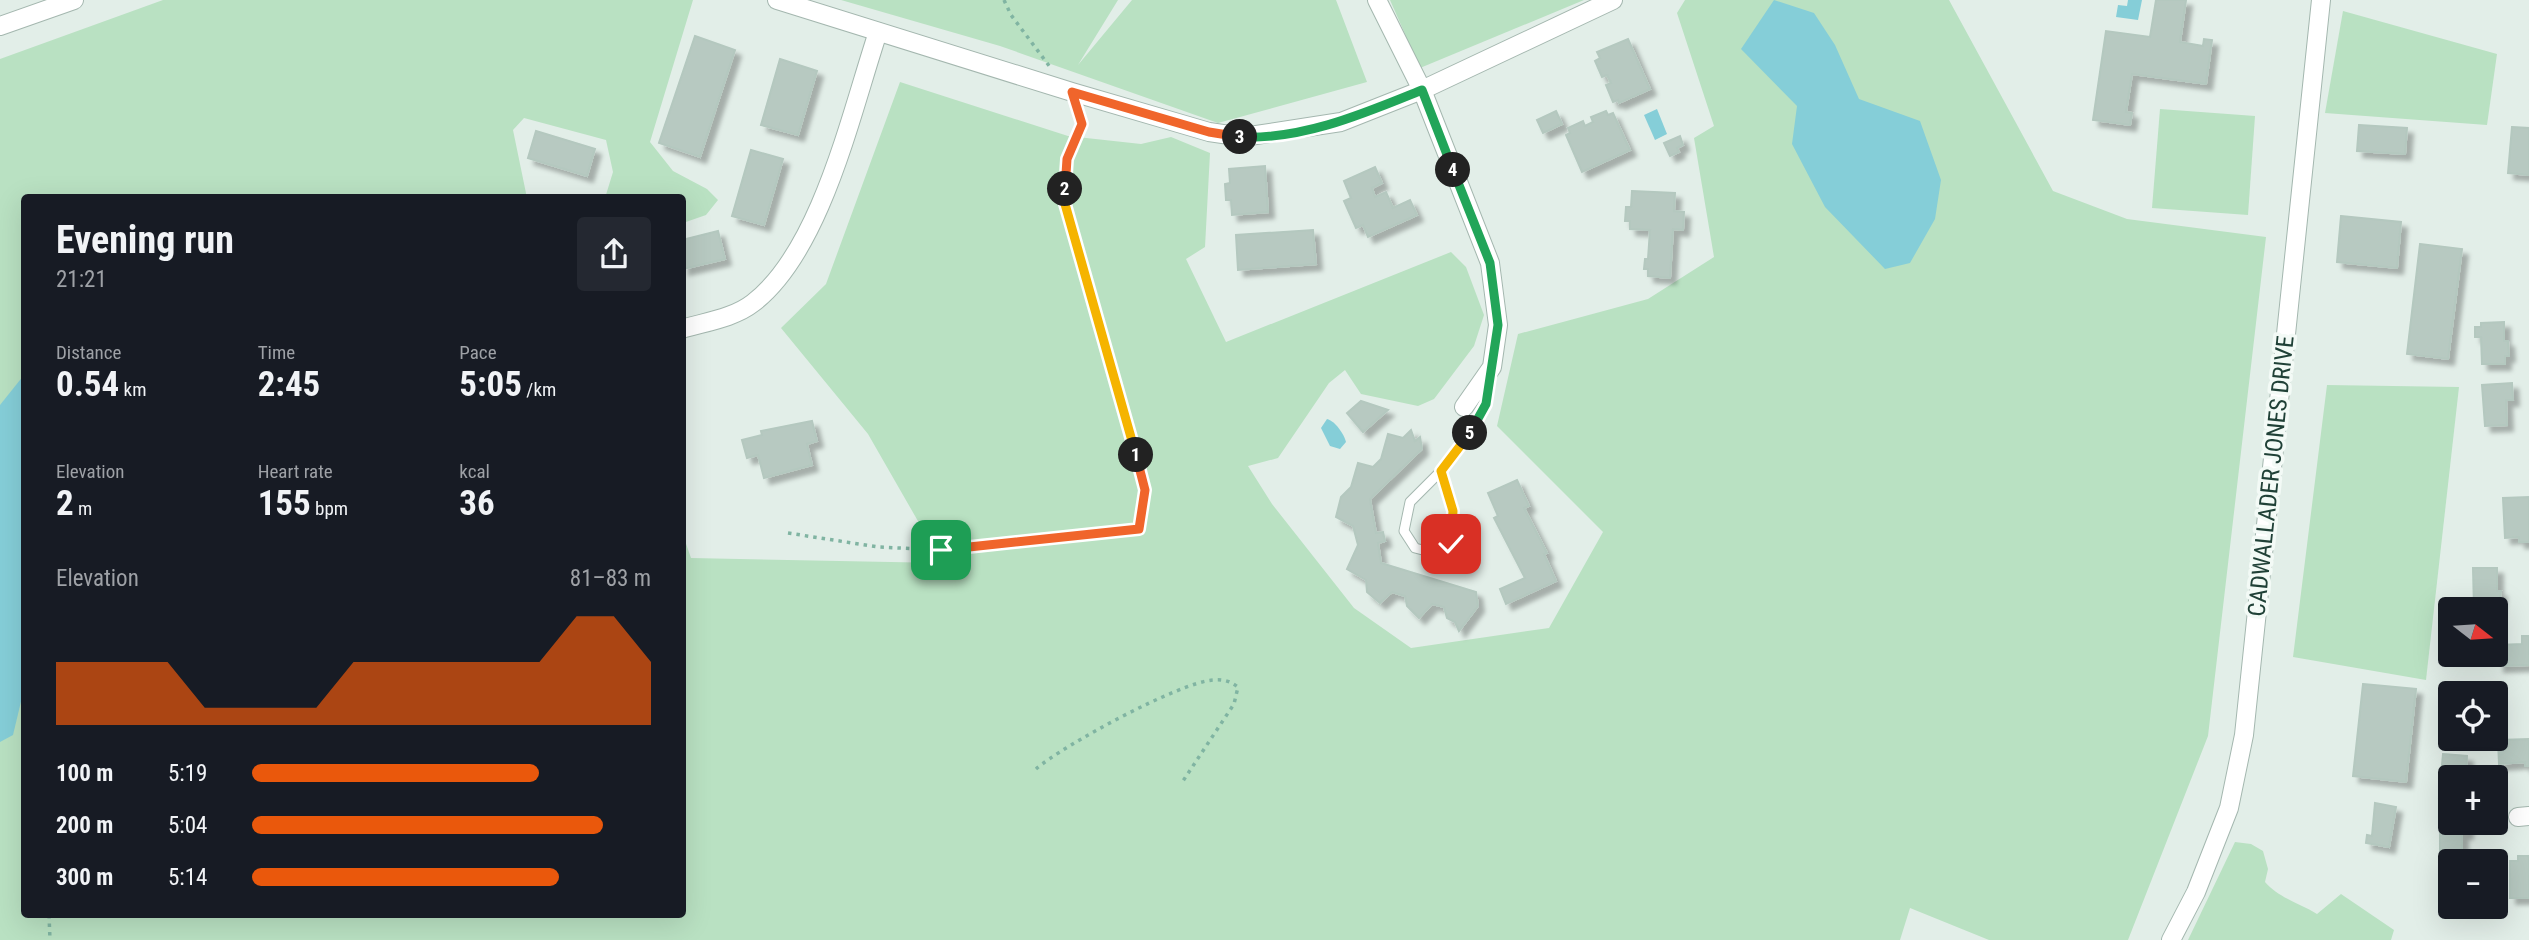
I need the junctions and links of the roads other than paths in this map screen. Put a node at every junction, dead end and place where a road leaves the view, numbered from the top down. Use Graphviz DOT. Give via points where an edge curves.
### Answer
graph roads {
  1 [pos="74,0"];
  2 [pos="777,0"];
  3 [pos="1377,0"];
  4 [pos="1613,0"];
  5 [pos="2321,0"];
  6 [pos="0,26"];
  7 [pos="878,32"];
  8 [pos="1422,90"];
  9 [pos="686,328"];
  10 [pos="1492,367"];
  11 [pos="1464,407"];
  12 [pos="1441,471"];
  13 [pos="2171,940"];
  1 -- 6 [label="street"];
  2 -- 7 [label="street"];
  3 -- 8 [label="street"];
  4 -- 8 [label="street"];
  5 -- 13 [label="street, CADWALLADER JONES DRIVE" via="2245,735 2229,808 2196,892"];
  7 -- 8 [label="street" via="1209,132 1243,137 1341,122"];
  7 -- 9 [label="street" via="817,217 783,275 752,304"];
  8 -- 10 [label="street" via="1490,263 1498,325"];
  10 -- 11 [label="street"];
  10 -- 12 [label="lane" via="1486,404"];
  12 -- 12 [label="lane" via="1410,502 1404,531 1415,548 1438,554 1451,544 1453,511"];
}
